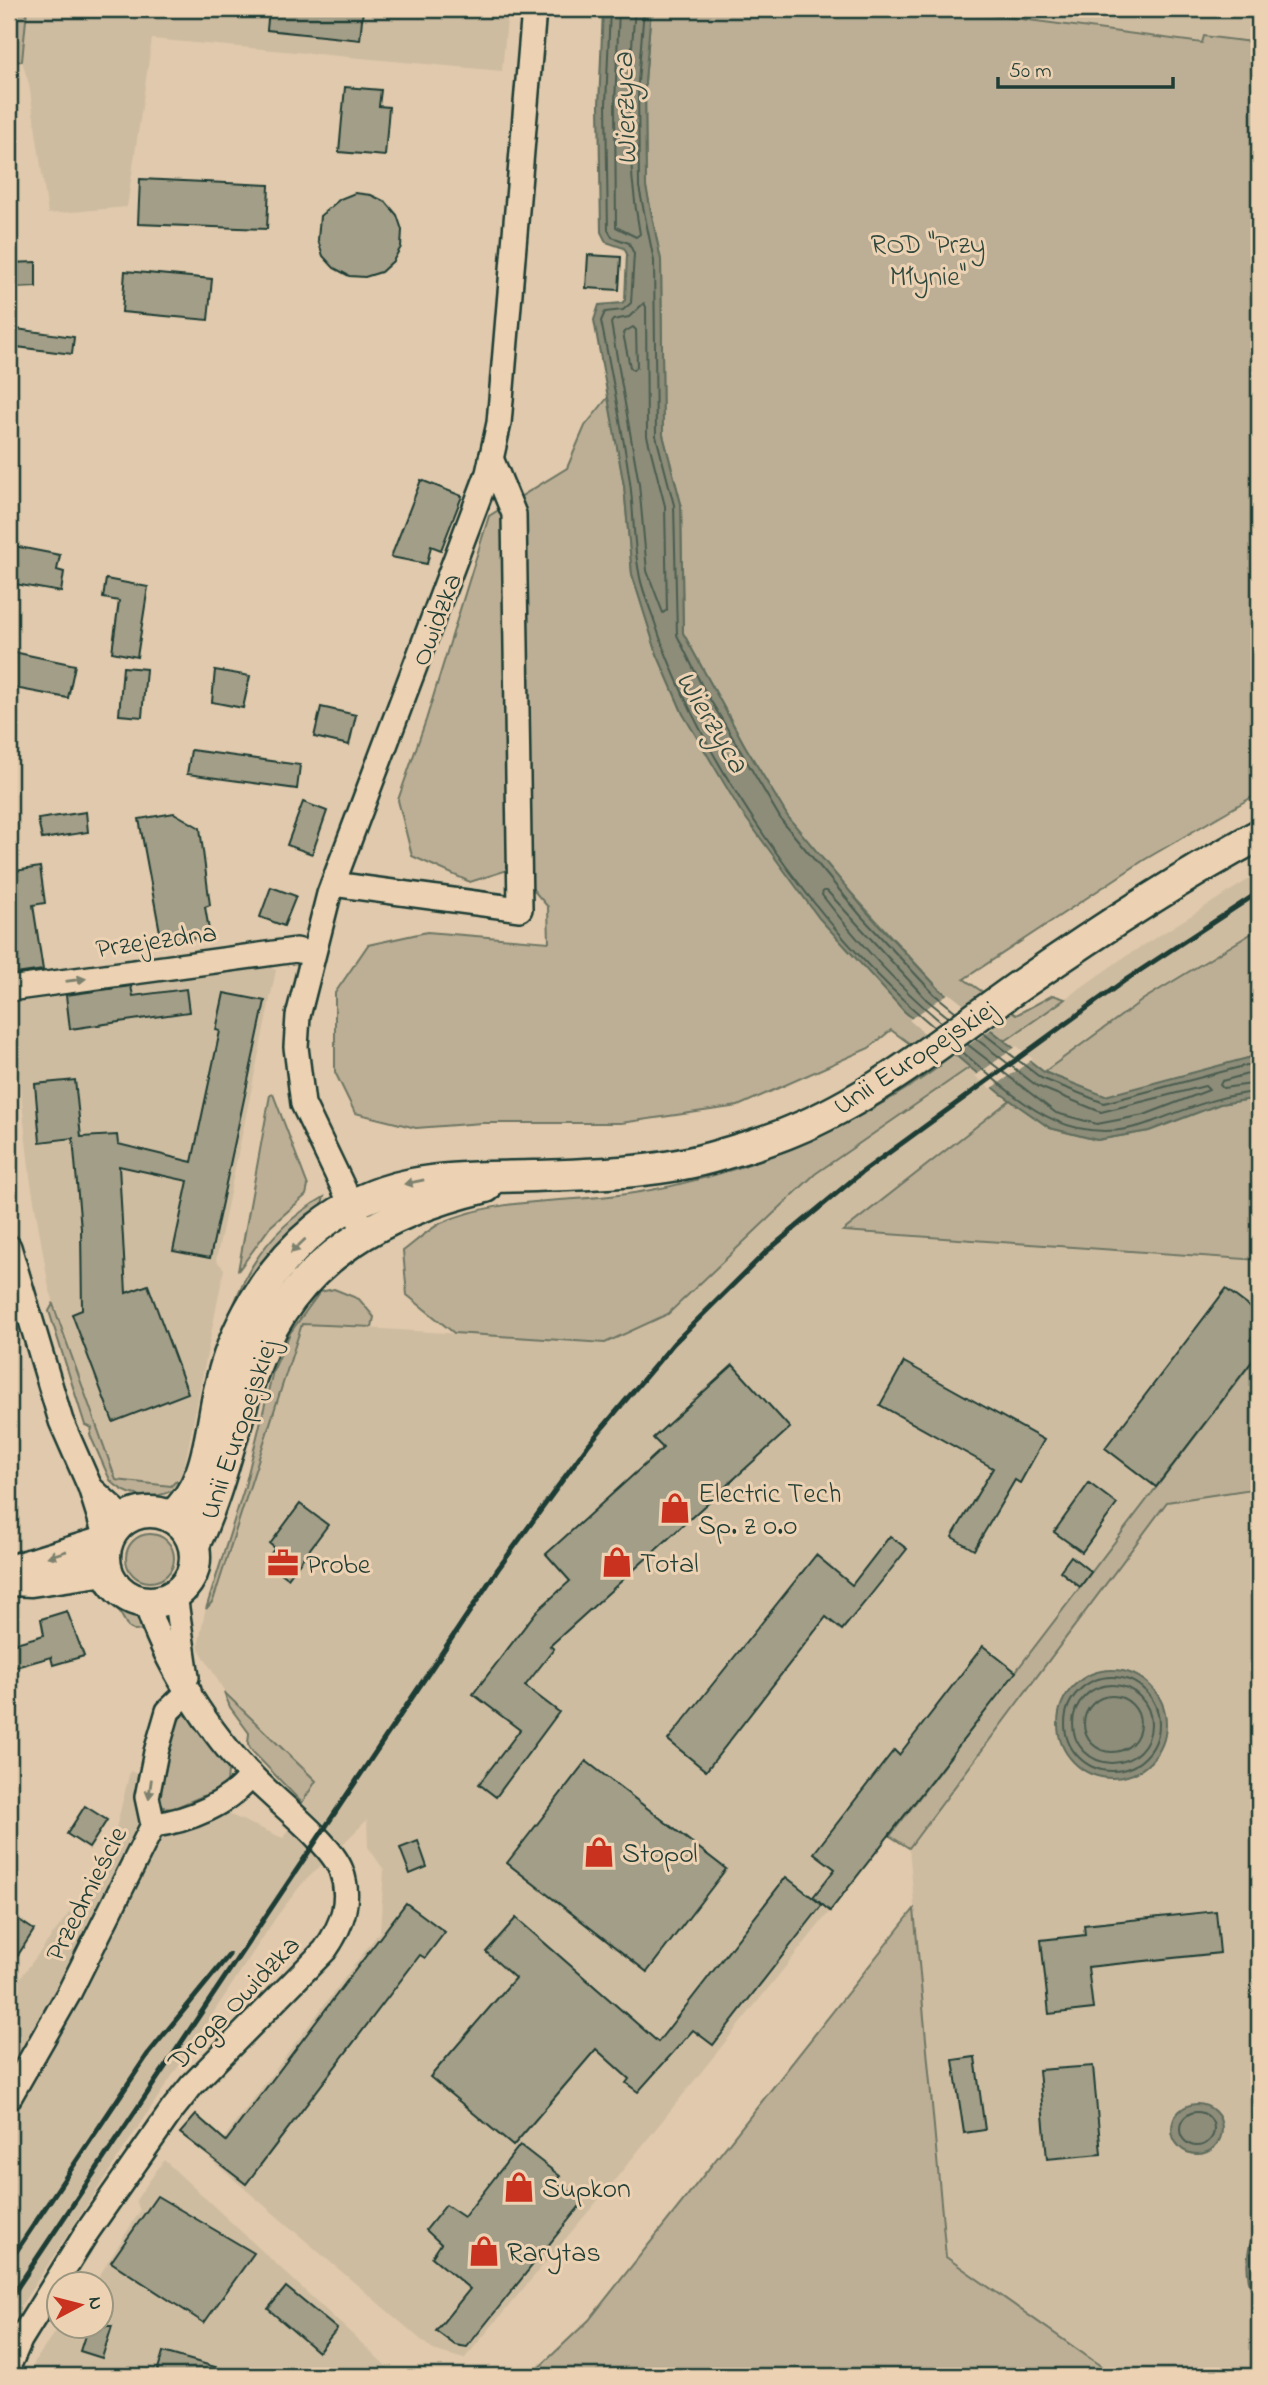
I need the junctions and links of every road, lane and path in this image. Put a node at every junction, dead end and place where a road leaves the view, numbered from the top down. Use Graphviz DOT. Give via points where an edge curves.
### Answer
graph roads {
  1 [pos="534,9"];
  2 [pos="491,458"];
  3 [pos="1259,835"];
  4 [pos="333,884"];
  5 [pos="312,954"];
  6 [pos="9,989"];
  7 [pos="531,1176"];
  8 [pos="352,1205"];
  9 [pos="365,1233"];
  10 [pos="9,1247"];
  11 [pos="171,1517"];
  12 [pos="113,1543"];
  13 [pos="194,1545"];
  14 [pos="9,1571"];
  15 [pos="9,1580"];
  16 [pos="175,1595"];
  17 [pos="146,1602"];
  18 [pos="190,1691"];
  19 [pos="251,1775"];
  20 [pos="153,1825"];
  21 [pos="9,2098"];
  22 [pos="9,2365"];
  1 -- 2 [label="street, Owidzka" via="500,409"];
  2 -- 4 [label="street, Owidzka" via="463,546"];
  2 -- 4 [label="street" via="514,514 520,909"];
  3 -- 7 [label="main road, Unii Europejskiej" via="1111,922 922,1056 804,1125 715,1157 624,1172"];
  4 -- 5 [label="street, Owidzka"];
  6 -- 5 [label="street, Przejezdna, one-way" via="296,950"];
  5 -- 8 [label="street, Owidzka" via="298,1016 298,1076 303,1104"];
  7 -- 8 [label="main road, Unii Europejskiej, one-way" via="414,1181"];
  7 -- 9 [label="main road, Unii Europejskiej" via="471,1190"];
  8 -- 9 [label="street, Owidzka"];
  8 -- 11 [label="main road, one-way" via="318,1227 289,1254 243,1320 219,1391 202,1475 192,1497"];
  9 -- 13 [label="main road, Unii Europejskiej" via="326,1259 294,1292 271,1330 257,1359 210,1513"];
  10 -- 12 [label="street" via="61,1421"];
  11 -- 12 [label="main road" via="148,1512"];
  11 -- 13 [label="main road"];
  12 -- 14 [label="main road, one-way"];
  12 -- 15 [label="main road" via="31,1581"];
  12 -- 17 [label="main road" via="121,1592"];
  13 -- 16 [label="main road" via="192,1573"];
  16 -- 17 [label="main road"];
  16 -- 18 [label="street, Droga Owidzka"];
  17 -- 18 [label="street, Droga Owidzka" via="155,1634"];
  18 -- 19 [label="street, Droga Owidzka"];
  18 -- 20 [label="street, Przedmieście, one-way" via="168,1711 156,1752 147,1797"];
  19 -- 20 [label="street, Przedmieście" via="240,1790 179,1822"];
  19 -- 22 [label="street, Droga Owidzka" via="327,1849 341,1869 346,1902 337,1933 299,1979 172,2109 87,2232"];
  20 -- 21 [label="street, Przedmieście" via="69,1993"];
}
